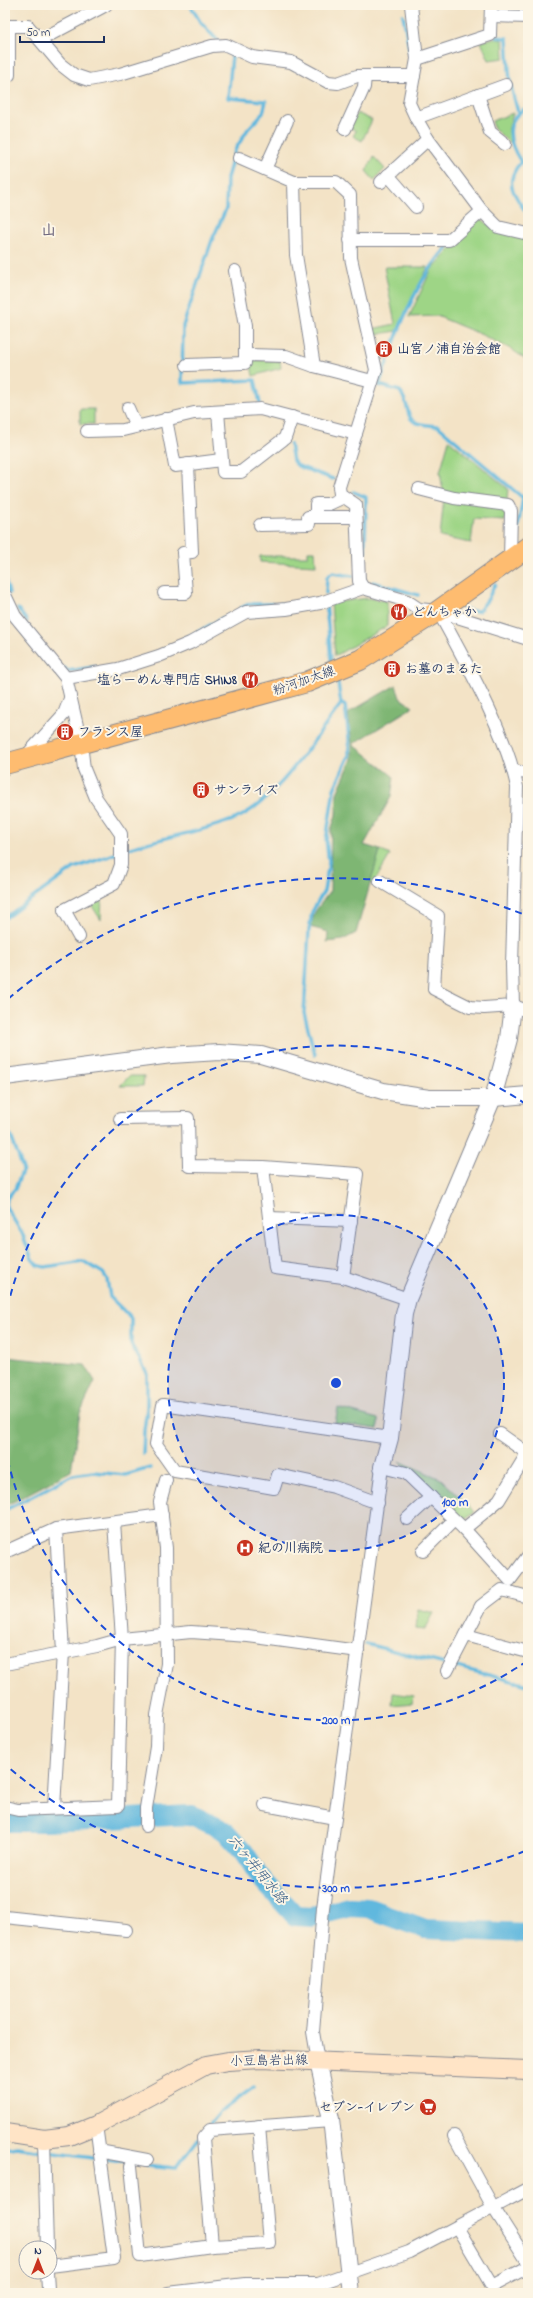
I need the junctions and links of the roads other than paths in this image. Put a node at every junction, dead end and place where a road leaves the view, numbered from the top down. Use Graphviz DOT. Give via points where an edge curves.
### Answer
graph roads {
  1 [pos="106,5"];
  2 [pos="411,5"];
  3 [pos="494,13"];
  4 [pos="528,17"];
  5 [pos="7,26"];
  6 [pos="40,40"];
  7 [pos="417,59"];
  8 [pos="9,75"];
  9 [pos="365,76"];
  10 [pos="414,76"];
  11 [pos="506,85"];
  12 [pos="478,95"];
  13 [pos="416,118"];
  14 [pos="287,121"];
  15 [pos="345,129"];
  16 [pos="428,138"];
  17 [pos="505,144"];
  18 [pos="239,158"];
  19 [pos="265,169"];
  20 [pos="294,182"];
  21 [pos="416,207"];
  22 [pos="482,211"];
  23 [pos="528,234"];
  24 [pos="350,240"];
  25 [pos="235,271"];
  26 [pos="246,355"];
  27 [pos="187,365"];
  28 [pos="314,366"];
  29 [pos="372,381"];
  30 [pos="128,408"];
  31 [pos="218,412"];
  32 [pos="292,417"];
  33 [pos="166,419"];
  34 [pos="136,426"];
  35 [pos="86,431"];
  36 [pos="356,434"];
  37 [pos="221,460"];
  38 [pos="188,464"];
  39 [pos="419,489"];
  40 [pos="344,497"];
  41 [pos="316,517"];
  42 [pos="356,518"];
  43 [pos="260,525"];
  44 [pos="528,547"];
  45 [pos="510,560"];
  46 [pos="363,588"];
  47 [pos="164,593"];
  48 [pos="5,595"];
  49 [pos="438,611"];
  50 [pos="528,639"];
  51 [pos="66,678"];
  52 [pos="70,696"];
  53 [pos="81,743"];
  54 [pos="14,761"];
  55 [pos="513,771"];
  56 [pos="528,773"];
  57 [pos="380,881"];
  58 [pos="79,936"];
  59 [pos="521,1009"];
  60 [pos="5,1077"];
  61 [pos="528,1094"];
  62 [pos="493,1098"];
  63 [pos="120,1119"];
  64 [pos="263,1167"];
  65 [pos="269,1218"];
  66 [pos="351,1221"];
  67 [pos="343,1277"];
  68 [pos="408,1299"];
  69 [pos="500,1434"];
  70 [pos="390,1438"];
  71 [pos="527,1452"];
  72 [pos="382,1467"];
  73 [pos="166,1480"];
  74 [pos="431,1498"];
  75 [pos="378,1503"];
  76 [pos="162,1515"];
  77 [pos="407,1519"];
  78 [pos="454,1520"];
  79 [pos="114,1522"];
  80 [pos="56,1529"];
  81 [pos="464,1529"];
  82 [pos="423,1551"];
  83 [pos="5,1552"];
  84 [pos="528,1556"];
  85 [pos="528,1597"];
  86 [pos="166,1634"];
  87 [pos="466,1635"];
  88 [pos="122,1639"];
  89 [pos="358,1651"];
  90 [pos="63,1652"];
  91 [pos="528,1652"];
  92 [pos="5,1664"];
  93 [pos="447,1670"];
  94 [pos="266,1806"];
  95 [pos="5,1807"];
  96 [pos="54,1808"];
  97 [pos="335,1818"];
  98 [pos="146,1826"];
  99 [pos="5,1917"];
  100 [pos="126,1930"];
  101 [pos="318,2061"];
  102 [pos="528,2070"];
  103 [pos="331,2121"];
  104 [pos="96,2125"];
  105 [pos="259,2126"];
  106 [pos="5,2133"];
  107 [pos="454,2136"];
  108 [pos="44,2142"];
  109 [pos="100,2157"];
  110 [pos="147,2160"];
  111 [pos="131,2166"];
  112 [pos="528,2189"];
  113 [pos="494,2207"];
  114 [pos="457,2227"];
  115 [pos="47,2240"];
  116 [pos="212,2246"];
  117 [pos="528,2262"];
  118 [pos="58,2265"];
  119 [pos="528,2267"];
  120 [pos="348,2274"];
  121 [pos="47,2280"];
  122 [pos="48,2289"];
  123 [pos="168,2293"];
  124 [pos="351,2293"];
  1 -- 6 [label="street"];
  2 -- 7 [label="street"];
  3 -- 4 [label="street"];
  3 -- 7 [label="street" via="490,34"];
  5 -- 6 [label="street" via="28,26"];
  5 -- 8 [label="street"];
  6 -- 9 [label="street" via="60,64 74,75 89,80 120,74 212,46 226,45 252,57 291,62 328,82 338,83 357,76"];
  7 -- 10 [label="street"];
  9 -- 10 [label="street"];
  9 -- 15 [label="street" via="364,87"];
  10 -- 13 [label="street" via="410,103"];
  11 -- 12 [label="street"];
  12 -- 13 [label="street"];
  12 -- 17 [label="street" via="490,132"];
  13 -- 16 [label="street"];
  14 -- 19 [label="street"];
  16 -- 21 [label="street" via="384,178"];
  16 -- 22 [label="street"];
  18 -- 19 [label="street"];
  19 -- 20 [label="street"];
  20 -- 24 [label="street" via="336,182 350,195"];
  20 -- 28 [label="street" via="296,255"];
  22 -- 23 [label="street" via="498,227"];
  22 -- 24 [label="street" via="449,240"];
  24 -- 29 [label="street" via="351,258 376,370"];
  25 -- 26 [label="street" via="245,326"];
  26 -- 27 [label="street" via="245,363"];
  26 -- 28 [label="street" via="286,356"];
  28 -- 29 [label="street"];
  29 -- 36 [label="street"];
  30 -- 34 [label="street"];
  31 -- 32 [label="street" via="260,409"];
  31 -- 33 [label="street" via="194,413"];
  31 -- 37 [label="street"];
  32 -- 36 [label="street"];
  32 -- 37 [label="street" via="286,438 241,472 223,472"];
  33 -- 34 [label="street"];
  33 -- 38 [label="street" via="175,466"];
  34 -- 35 [label="street" via="123,430"];
  36 -- 40 [label="street" via="339,487 340,494"];
  37 -- 38 [label="street"];
  38 -- 47 [label="street" via="192,552 183,552 186,593"];
  39 -- 45 [label="street" via="454,498 508,505 511,512"];
  40 -- 41 [label="street" via="329,504 316,504"];
  40 -- 42 [label="street" via="356,505"];
  41 -- 42 [label="street"];
  41 -- 43 [label="street" via="308,517 309,524"];
  42 -- 46 [label="street" via="359,581"];
  44 -- 45 [label="main road, 粉河加太線"];
  45 -- 49 [label="main road, 粉河加太線"];
  46 -- 49 [label="street" via="407,601 419,610"];
  46 -- 51 [label="street" via="320,603 246,612 190,643 159,656 118,669"];
  48 -- 51 [label="street" via="15,616"];
  49 -- 50 [label="street"];
  49 -- 53 [label="main road, 粉河加太線" via="360,660 307,682"];
  49 -- 55 [label="street" via="486,706"];
  51 -- 52 [label="street"];
  52 -- 53 [label="street"];
  52 -- 54 [label="street" via="64,714"];
  53 -- 54 [label="main road, 粉河加太線"];
  53 -- 58 [label="street" via="84,769 96,798 121,834 121,865 114,884 64,910"];
  55 -- 56 [label="street"];
  55 -- 59 [label="street" via="516,787 512,965"];
  57 -- 59 [label="street" via="438,916 434,989 470,1007"];
  59 -- 62 [label="street" via="509,1039"];
  60 -- 62 [label="street" via="171,1055 219,1052 269,1057 391,1092 429,1098"];
  61 -- 62 [label="street"];
  62 -- 68 [label="street"];
  63 -- 64 [label="street" via="188,1118 189,1166"];
  64 -- 65 [label="street"];
  64 -- 66 [label="street" via="357,1174"];
  65 -- 66 [label="street"];
  65 -- 67 [label="street" via="275,1268"];
  66 -- 67 [label="street"];
  67 -- 68 [label="street"];
  68 -- 70 [label="street" via="404,1314"];
  69 -- 71 [label="street"];
  70 -- 72 [label="street"];
  70 -- 75 [label="street" via="163,1405 156,1444 175,1471 274,1488 278,1475 334,1487"];
  71 -- 81 [label="street" via="500,1500"];
  72 -- 74 [label="street" via="406,1473"];
  72 -- 75 [label="street"];
  73 -- 76 [label="street" via="160,1502"];
  74 -- 77 [label="street"];
  74 -- 78 [label="street"];
  75 -- 89 [label="street"];
  76 -- 79 [label="street"];
  76 -- 86 [label="street" via="166,1548"];
  78 -- 81 [label="street"];
  78 -- 82 [label="street"];
  79 -- 80 [label="street"];
  79 -- 88 [label="street"];
  80 -- 83 [label="street"];
  80 -- 90 [label="street"];
  81 -- 84 [label="street" via="510,1580"];
  85 -- 87 [label="street" via="502,1590 481,1606"];
  86 -- 88 [label="street"];
  86 -- 89 [label="street" via="191,1632 248,1636"];
  86 -- 98 [label="street" via="167,1664 157,1715 156,1747 146,1808"];
  87 -- 91 [label="street"];
  87 -- 93 [label="street"];
  88 -- 90 [label="street"];
  88 -- 96 [label="street" via="118,1806"];
  89 -- 97 [label="street"];
  90 -- 92 [label="street"];
  90 -- 96 [label="street"];
  94 -- 97 [label="street"];
  95 -- 96 [label="street" via="18,1810"];
  97 -- 101 [label="street" via="323,1908 313,2032"];
  99 -- 100 [label="street"];
  101 -- 102 [label="main road, 小豆島岩出線"];
  101 -- 103 [label="street"];
  101 -- 104 [label="main road, 小豆島岩出線" via="260,2059 206,2065"];
  103 -- 105 [label="street"];
  103 -- 120 [label="street"];
  104 -- 108 [label="main road, 小豆島岩出線" via="69,2136"];
  104 -- 109 [label="street"];
  105 -- 116 [label="street" via="210,2130 203,2138"];
  105 -- 116 [label="street" via="269,2243"];
  106 -- 108 [label="main road, 小豆島岩出線"];
  107 -- 113 [label="street"];
  108 -- 115 [label="street"];
  109 -- 110 [label="street"];
  109 -- 118 [label="street" via="114,2258"];
  111 -- 116 [label="street" via="140,2256"];
  112 -- 113 [label="street"];
  113 -- 114 [label="street"];
  113 -- 117 [label="street"];
  114 -- 119 [label="street" via="492,2286"];
  114 -- 120 [label="street" via="409,2252"];
  120 -- 123 [label="street" via="318,2284 245,2284"];
  120 -- 124 [label="street"];
  121 -- 122 [label="street"];
}
